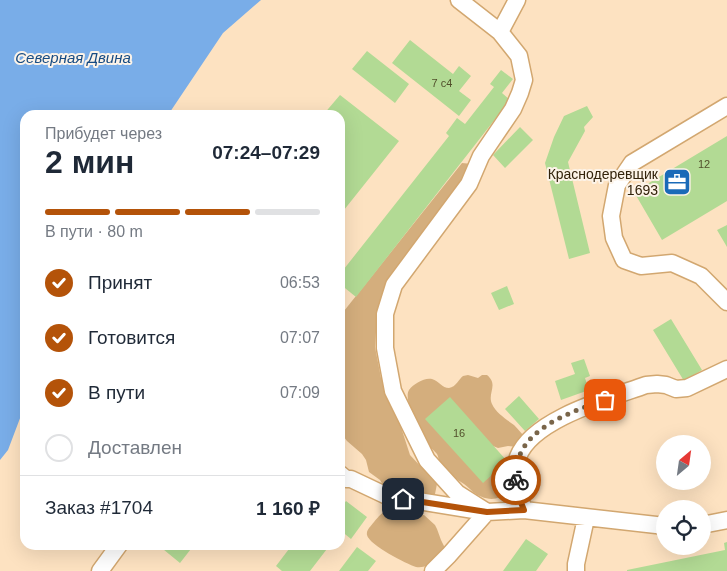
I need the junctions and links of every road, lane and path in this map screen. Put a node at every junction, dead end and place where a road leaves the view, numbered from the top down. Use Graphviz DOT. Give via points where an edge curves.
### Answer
graph roads {
  1 [pos="459,0"];
  2 [pos="517,0"];
  3 [pos="500,32"];
  4 [pos="727,106"];
  5 [pos="727,302"];
  6 [pos="727,369"];
  7 [pos="345,478"];
  8 [pos="524,510"];
  9 [pos="487,512"];
  10 [pos="586,518"];
  11 [pos="727,520"];
  12 [pos="711,523"];
  13 [pos="656,525"];
  14 [pos="115,550"];
  15 [pos="100,571"];
  16 [pos="433,571"];
  17 [pos="576,571"];
  1 -- 3 [label="street"];
  2 -- 3 [label="street"];
  3 -- 9 [label="street" via="519,56 524,80 520,93 481,156 469,184 394,285 385,314 385,348 394,391 412,432 427,460 456,493"];
  4 -- 5 [label="street" via="632,163 617,185 611,216 614,238 624,260 641,266 672,263 701,276"];
  6 -- 8 [label="street" via="687,388 646,384 544,427 527,442 518,457 516,490"];
  7 -- 9 [label="street" via="386,496"];
  8 -- 9 [label="street"];
  8 -- 10 [label="street"];
  9 -- 16 [label="street"];
  10 -- 13 [label="street"];
  10 -- 17 [label="street"];
  11 -- 12 [label="street"];
  14 -- 15 [label="street"];
}
